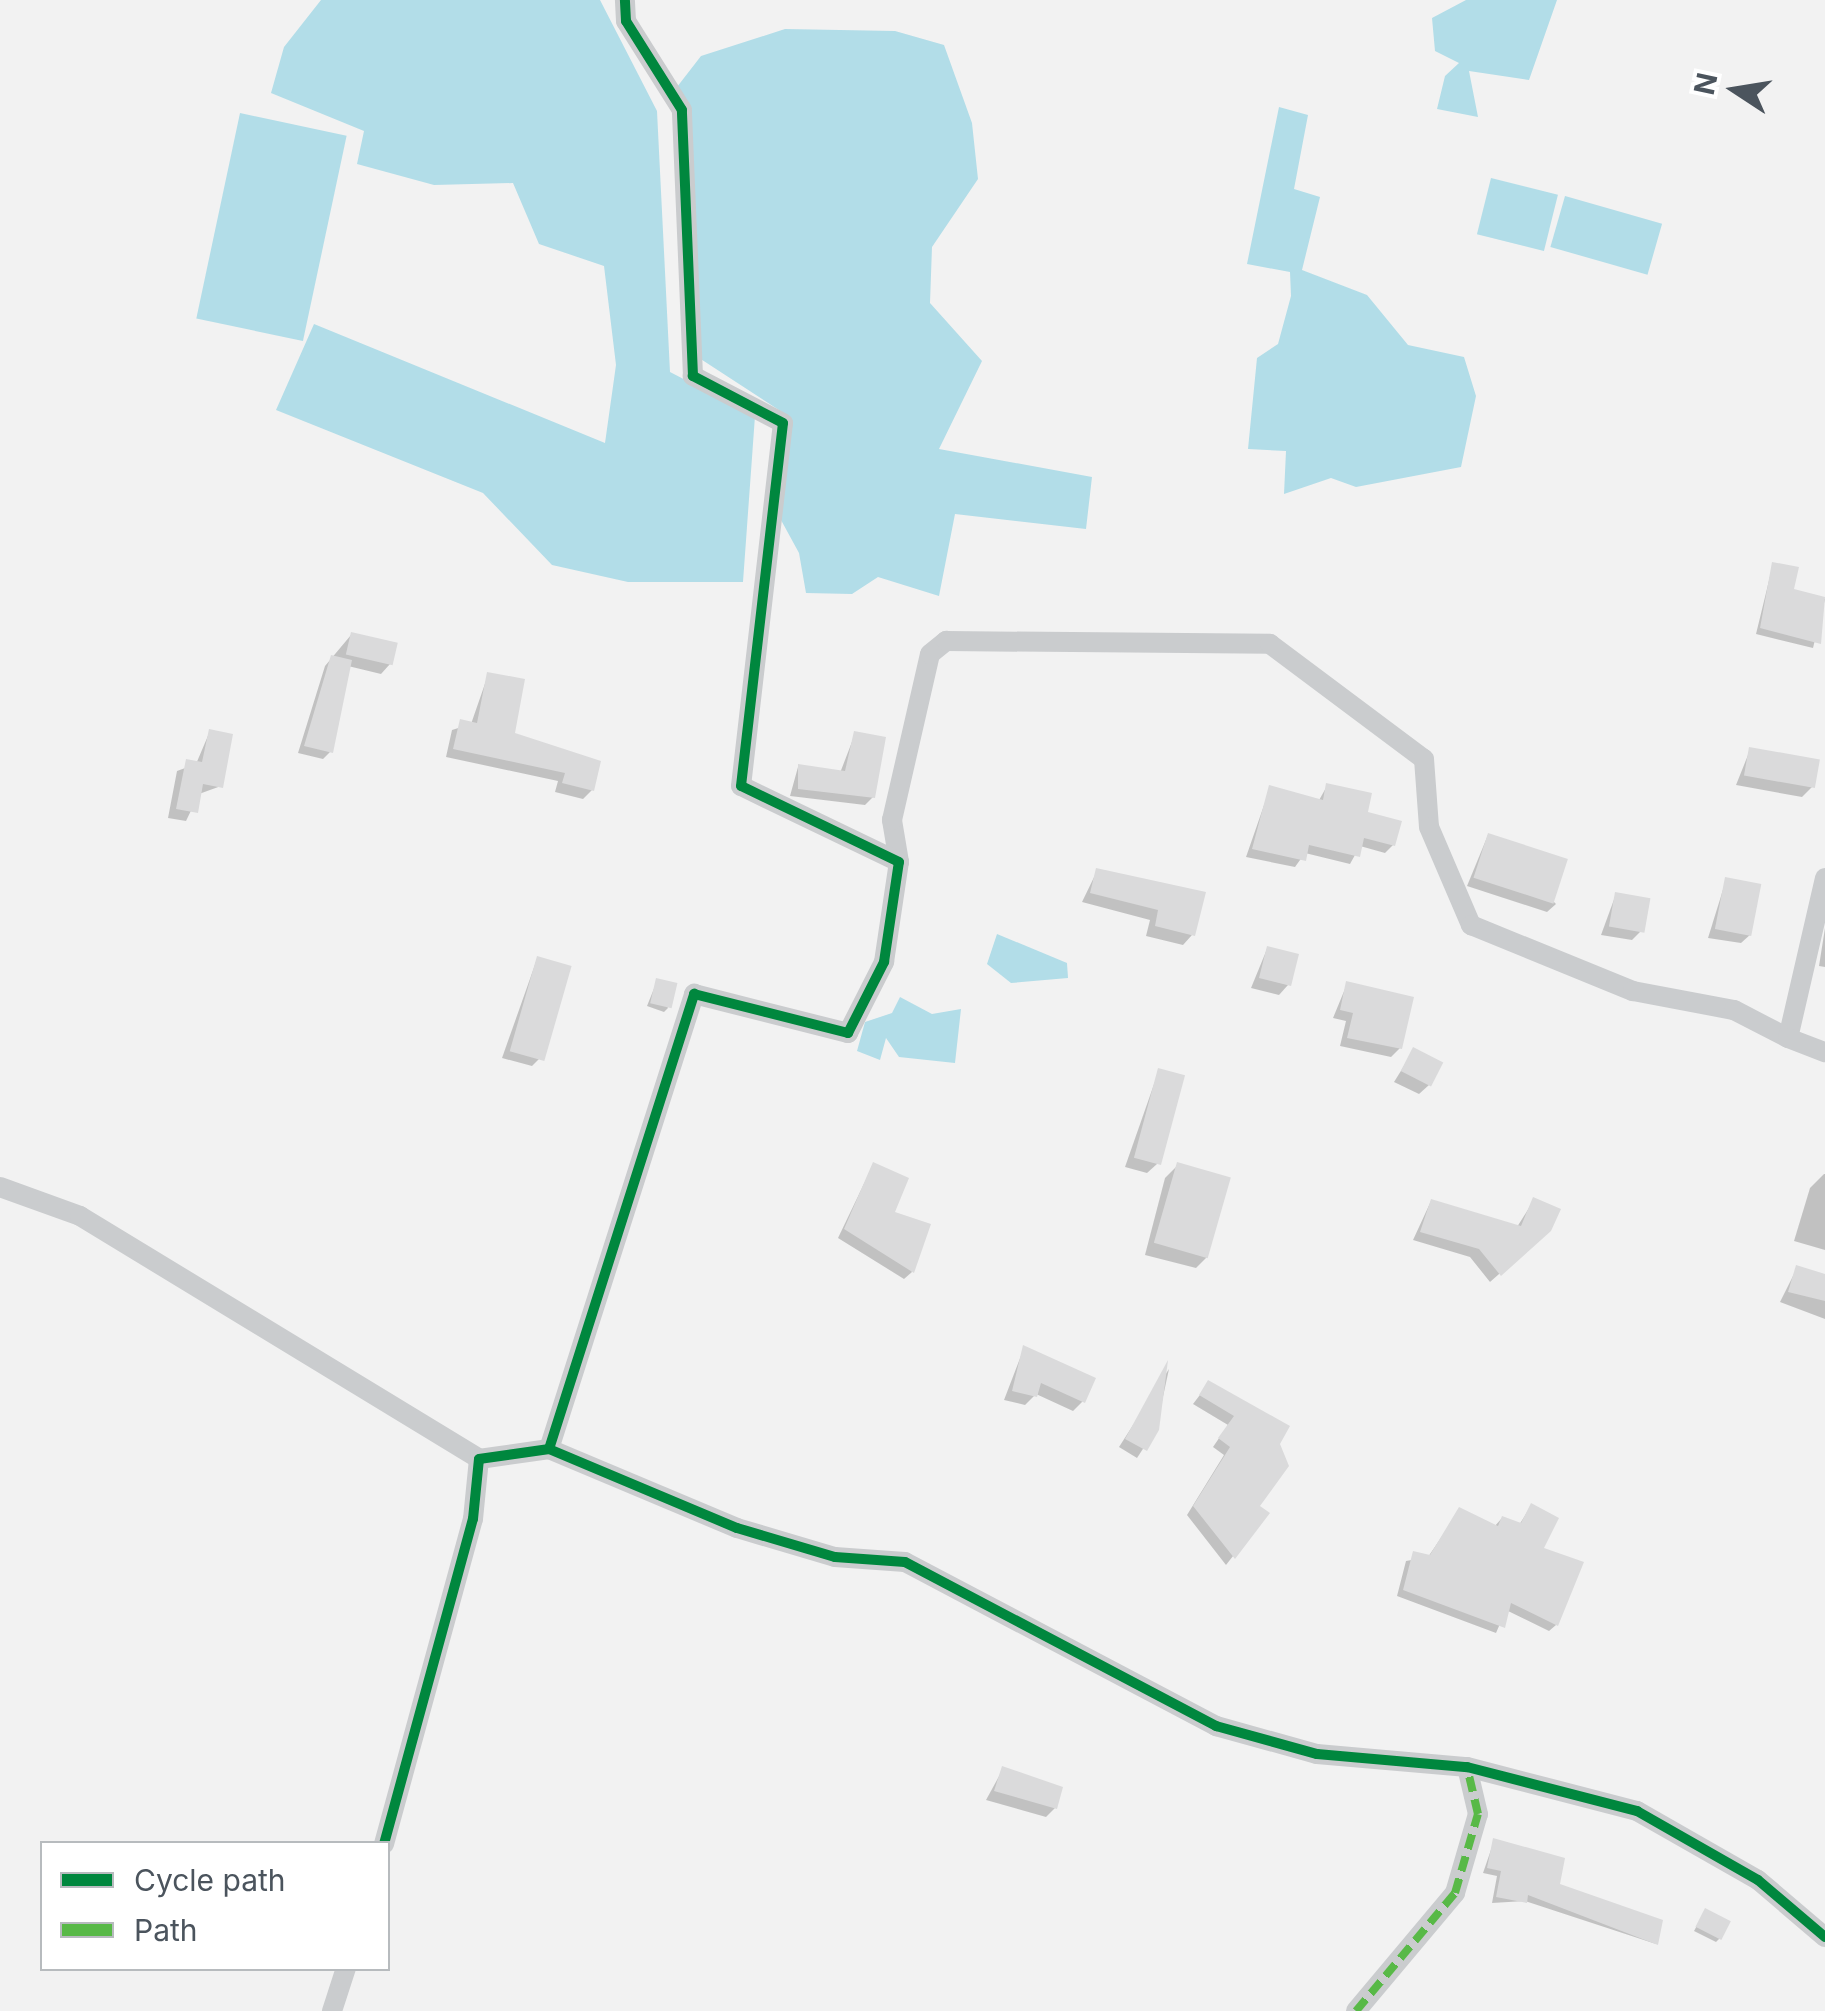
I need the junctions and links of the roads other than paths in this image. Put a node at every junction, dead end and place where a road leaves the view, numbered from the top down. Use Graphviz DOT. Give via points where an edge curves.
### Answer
graph roads {
  1 [pos="625,0"];
  2 [pos="899,862"];
  3 [pos="1825,878"];
  4 [pos="1788,1038"];
  5 [pos="1825,1052"];
  6 [pos="0,1187"];
  7 [pos="549,1449"];
  8 [pos="479,1460"];
  9 [pos="1467,1766"];
  10 [pos="385,1841"];
  11 [pos="1825,1936"];
  12 [pos="345,1971"];
  13 [pos="332,2011"];
  14 [pos="1356,2011"];
  1 -- 2 [label="street" via="626,21 682,110 694,376 783,423 741,786"];
  2 -- 4 [label="street" via="892,820 930,654 946,640 1270,644 1424,760 1429,827 1471,925 1633,991 1734,1010"];
  2 -- 7 [label="street" via="884,962 848,1033 694,994"];
  3 -- 4 [label="street"];
  4 -- 5 [label="street"];
  6 -- 8 [label="street" via="80,1216"];
  7 -- 8 [label="street"];
  7 -- 9 [label="street" via="737,1528 835,1557 905,1562 1216,1726 1317,1754"];
  8 -- 10 [label="street" via="473,1519"];
  9 -- 11 [label="street" via="1637,1811 1758,1880"];
  9 -- 14 [label="street" via="1478,1814 1454,1893"];
  12 -- 13 [label="street"];
}
